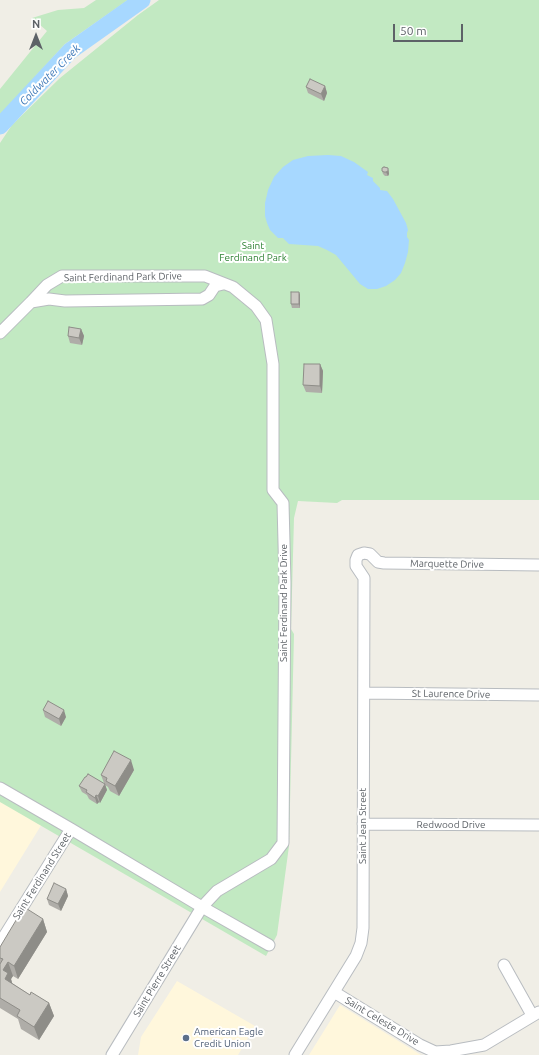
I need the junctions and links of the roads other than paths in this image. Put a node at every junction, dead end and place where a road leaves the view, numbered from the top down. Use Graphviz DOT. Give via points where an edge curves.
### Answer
graph roads {
  1 [pos="223,284"];
  2 [pos="31,302"];
  3 [pos="0,333"];
  4 [pos="358,555"];
  5 [pos="378,562"];
  6 [pos="539,565"];
  7 [pos="364,578"];
  8 [pos="364,693"];
  9 [pos="539,695"];
  10 [pos="0,788"];
  11 [pos="363,824"];
  12 [pos="539,825"];
  13 [pos="71,829"];
  14 [pos="202,907"];
  15 [pos="0,943"];
  16 [pos="269,945"];
  17 [pos="504,966"];
  18 [pos="334,992"];
  19 [pos="536,1014"];
  20 [pos="112,1055"];
  21 [pos="295,1055"];
  1 -- 2 [label="street" via="215,286 209,295 202,299 49,299"];
  1 -- 2 [label="street, Saint Ferdinand Park Drive" via="205,276 62,276 46,285"];
  1 -- 14 [label="street, Saint Ferdinand Park Drive" via="233,288 256,306 266,320 274,364 273,490 283,503 285,583 283,843 271,858 217,891"];
  2 -- 3 [label="street, Saint Ferdinand Park Drive"];
  4 -- 5 [label="street, Marquette Drive" via="370,554"];
  4 -- 7 [label="street, Saint Jean Street" via="356,566"];
  5 -- 6 [label="street, Marquette Drive"];
  5 -- 7 [label="street"];
  7 -- 8 [label="street, Saint Jean Street"];
  8 -- 9 [label="street, St Laurence Drive"];
  8 -- 11 [label="street, Saint Jean Street"];
  10 -- 13 [label="street"];
  11 -- 12 [label="street, Redwood Drive"];
  11 -- 18 [label="street, Saint Jean Street" via="361,943"];
  13 -- 14 [label="street"];
  13 -- 15 [label="street, Saint Ferdinand Street"];
  14 -- 16 [label="street"];
  14 -- 20 [label="street, Saint Pierre Street"];
  17 -- 19 [label="street"];
  18 -- 19 [label="street, Saint Celeste Drive" via="435,1052 484,1045"];
  18 -- 21 [label="street, Saint Jean Street"];
}
